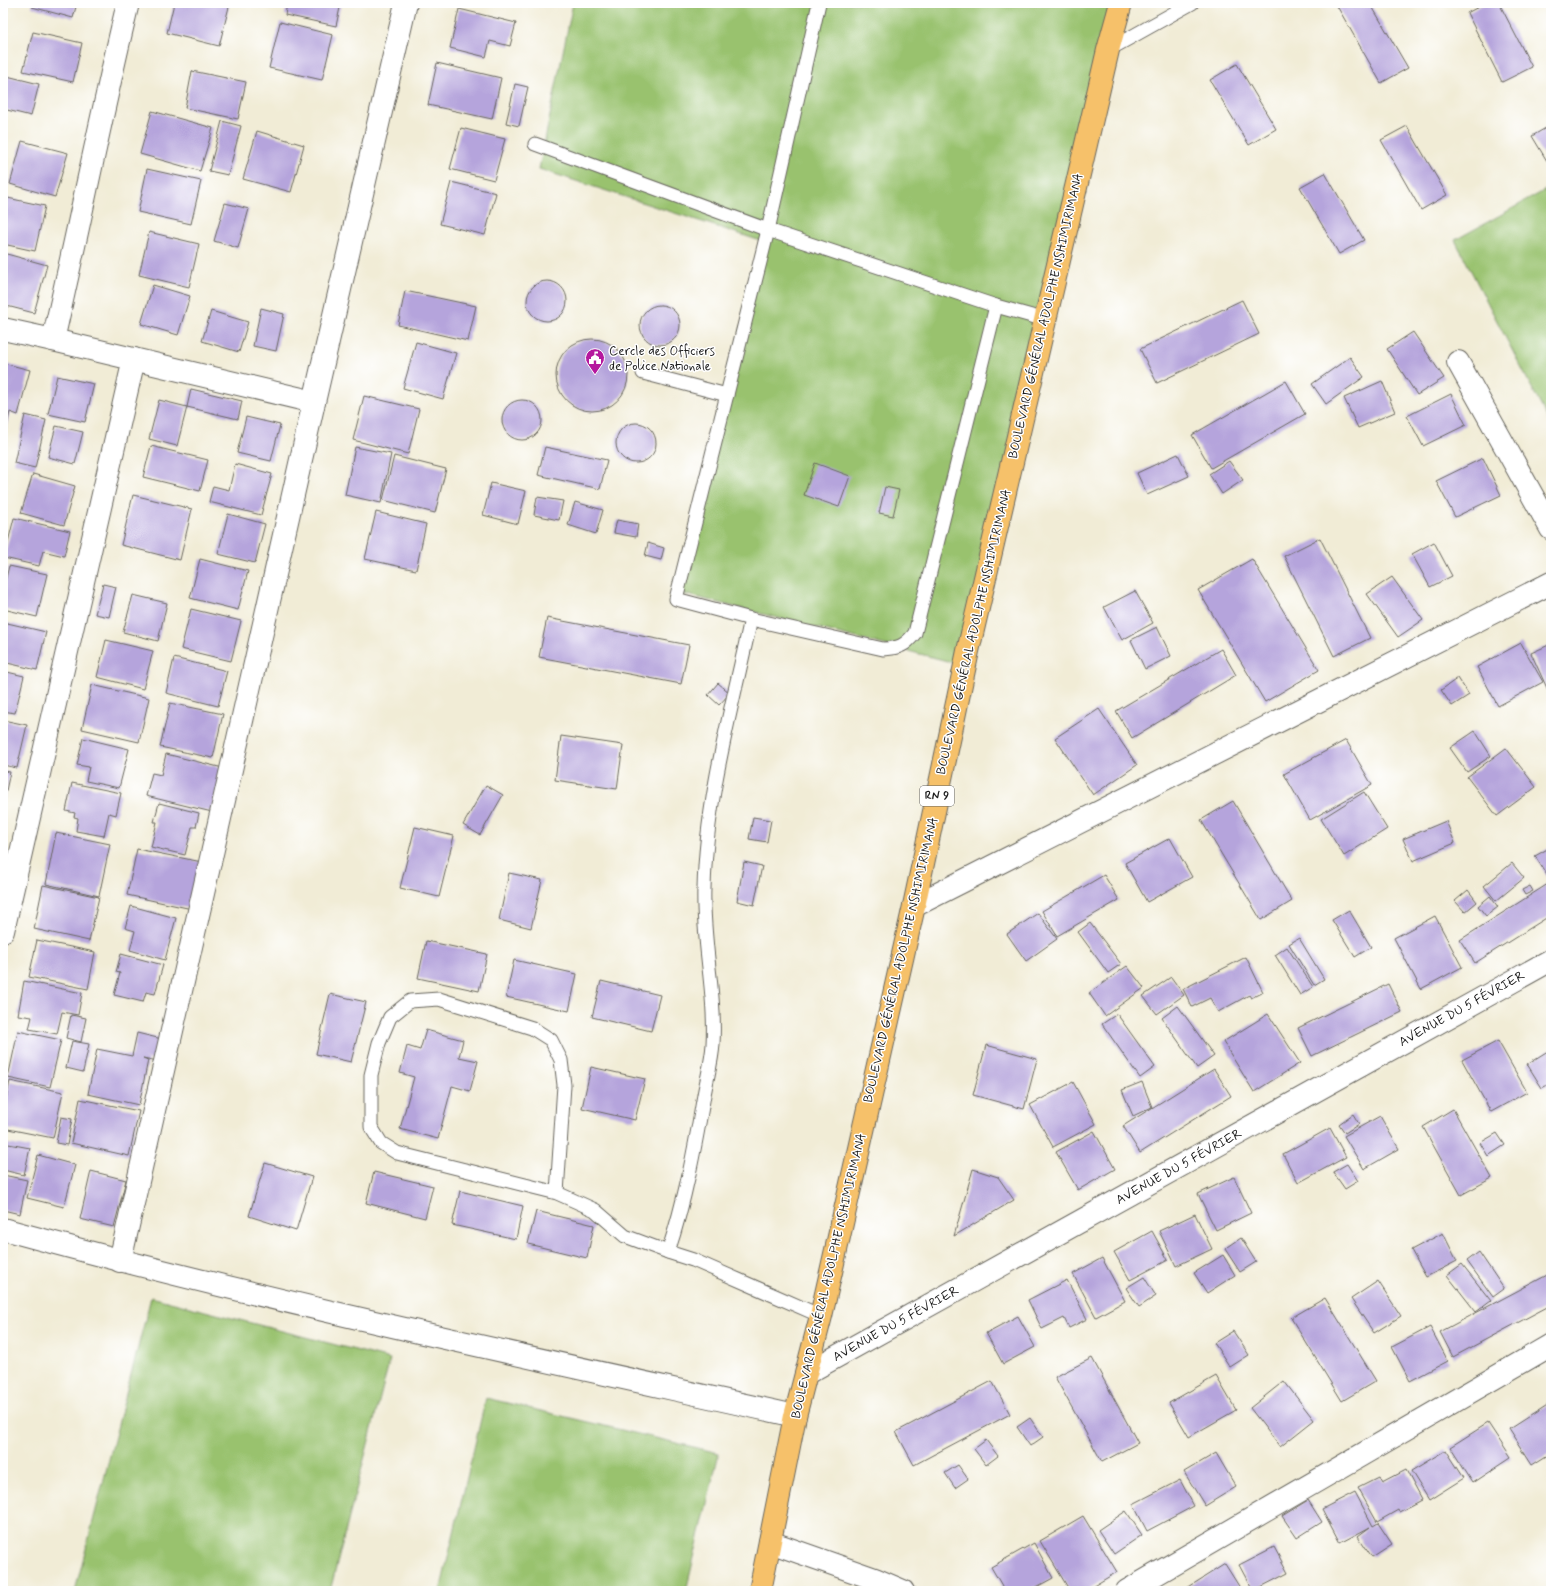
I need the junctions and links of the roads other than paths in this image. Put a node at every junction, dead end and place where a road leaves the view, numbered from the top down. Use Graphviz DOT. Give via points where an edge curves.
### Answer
graph roads {
  1 [pos="128,3"];
  2 [pos="406,3"];
  3 [pos="819,3"];
  4 [pos="1121,3"];
  5 [pos="1192,3"];
  6 [pos="1108,50"];
  7 [pos="534,144"];
  8 [pos="768,230"];
  9 [pos="996,306"];
  10 [pos="1046,320"];
  11 [pos="3,329"];
  12 [pos="53,340"];
  13 [pos="134,359"];
  14 [pos="1458,362"];
  15 [pos="643,373"];
  16 [pos="727,395"];
  17 [pos="314,402"];
  18 [pos="1551,529"];
  19 [pos="1551,583"];
  20 [pos="751,619"];
  21 [pos="914,906"];
  22 [pos="3,931"];
  23 [pos="1551,960"];
  24 [pos="557,1193"];
  25 [pos="3,1228"];
  26 [pos="668,1252"];
  27 [pos="120,1261"];
  28 [pos="821,1316"];
  29 [pos="1551,1345"];
  30 [pos="807,1373"];
  31 [pos="795,1416"];
  32 [pos="770,1542"];
  33 [pos="760,1591"];
  34 [pos="903,1591"];
  35 [pos="1127,1591"];
  1 -- 12 [label="street" via="103,106"];
  2 -- 17 [label="street"];
  3 -- 8 [label="lane"];
  4 -- 6 [label="main road, BOULEVARD GÉNÉRAL ADOLPHE NSHIMIRIMANA / RN 9"];
  5 -- 6 [label="lane"];
  6 -- 10 [label="main road, BOULEVARD GÉNÉRAL ADOLPHE NSHIMIRIMANA / RN 9"];
  7 -- 8 [label="lane"];
  8 -- 9 [label="lane"];
  8 -- 16 [label="lane"];
  9 -- 10 [label="lane"];
  9 -- 20 [label="lane" via="915,633 908,642 897,648 884,649"];
  10 -- 21 [label="main road, BOULEVARD GÉNÉRAL ADOLPHE NSHIMIRIMANA / RN 9" via="968,652"];
  11 -- 12 [label="street"];
  12 -- 13 [label="street"];
  13 -- 17 [label="street"];
  13 -- 22 [label="street"];
  14 -- 18 [label="street"];
  15 -- 16 [label="lane"];
  16 -- 20 [label="lane" via="676,599"];
  17 -- 27 [label="street"];
  19 -- 21 [label="street"];
  20 -- 26 [label="lane" via="710,815 704,889 706,943 712,988 713,1044 699,1126"];
  21 -- 28 [label="main road, BOULEVARD GÉNÉRAL ADOLPHE NSHIMIRIMANA / RN 9"];
  23 -- 30 [label="street, AVENUE DU 5 FÉVRIER"];
  24 -- 24 [label="lane" via="564,1085 561,1060 551,1040 532,1028 439,999 410,1001 390,1017 379,1043 371,1075 371,1127 380,1143 397,1153"];
  24 -- 26 [label="lane" via="595,1210 624,1236"];
  25 -- 27 [label="street"];
  26 -- 28 [label="lane" via="693,1260"];
  27 -- 31 [label="street" via="429,1335"];
  28 -- 30 [label="main road, BOULEVARD GÉNÉRAL ADOLPHE NSHIMIRIMANA / RN 9"];
  29 -- 35 [label="street"];
  30 -- 31 [label="main road, BOULEVARD GÉNÉRAL ADOLPHE NSHIMIRIMANA / RN 9"];
  31 -- 32 [label="main road, BOULEVARD GÉNÉRAL ADOLPHE NSHIMIRIMANA / RN 9"];
  32 -- 33 [label="main road, BOULEVARD GÉNÉRAL ADOLPHE NSHIMIRIMANA / RN 9"];
  32 -- 34 [label="street"];
}
